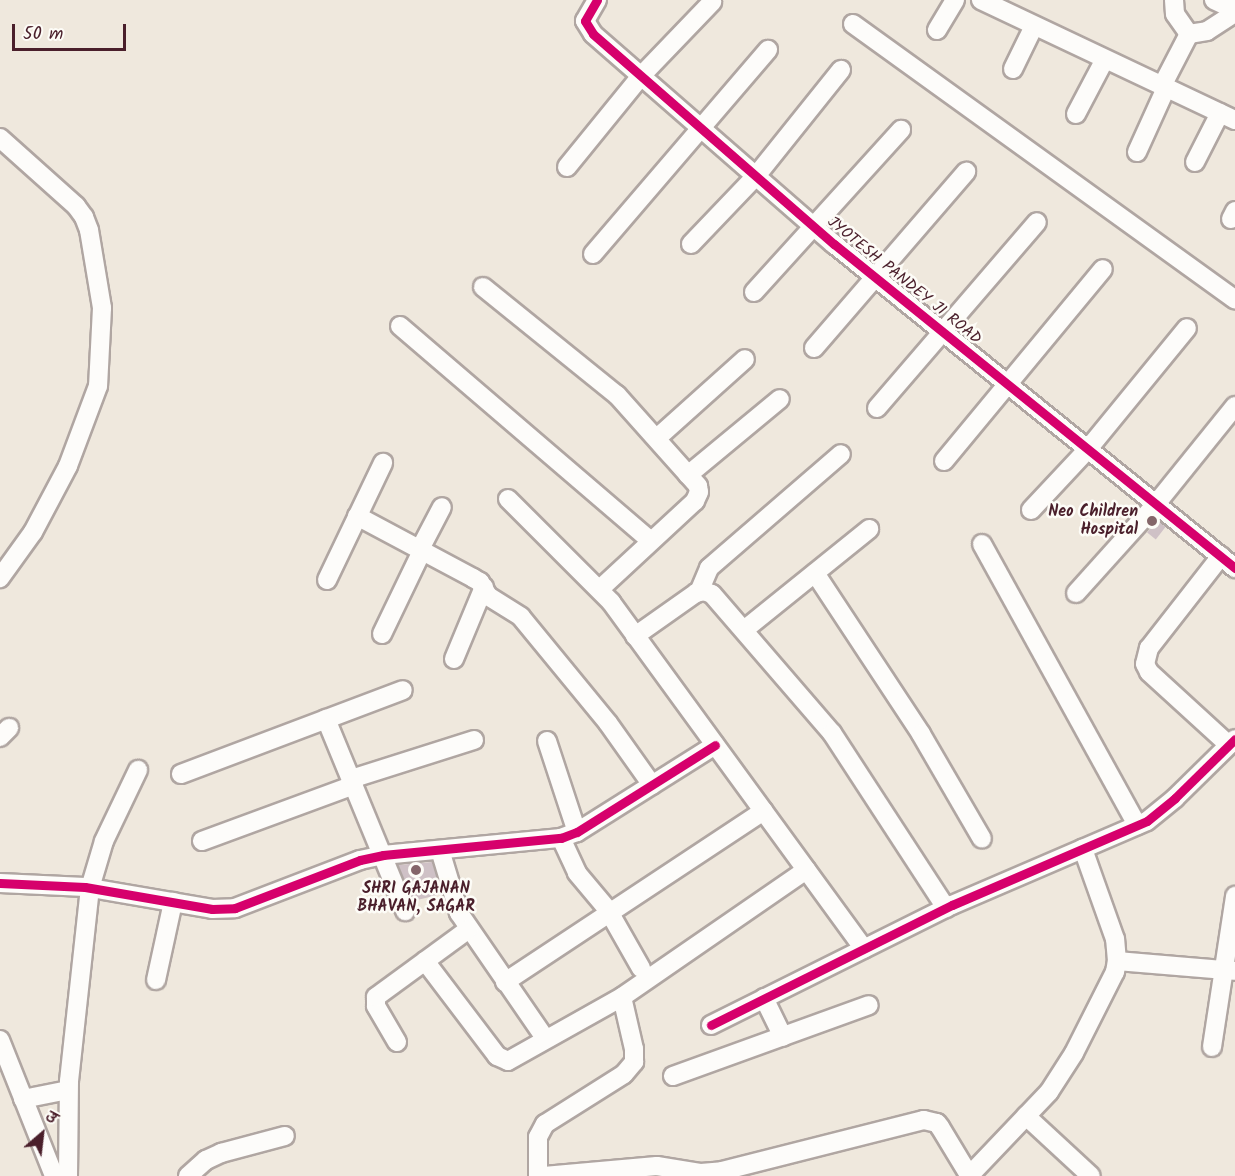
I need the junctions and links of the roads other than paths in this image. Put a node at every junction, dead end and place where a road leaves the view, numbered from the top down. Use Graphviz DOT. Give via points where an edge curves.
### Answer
graph roads {
  1 [pos="597,0"];
  2 [pos="955,0"];
  3 [pos="981,0"];
  4 [pos="1174,0"];
  5 [pos="1214,0"];
  6 [pos="712,2"];
  7 [pos="1235,12"];
  8 [pos="853,24"];
  9 [pos="1035,26"];
  10 [pos="937,30"];
  11 [pos="1189,34"];
  12 [pos="768,50"];
  13 [pos="1105,59"];
  14 [pos="1013,69"];
  15 [pos="841,70"];
  16 [pos="641,76"];
  17 [pos="1164,87"];
  18 [pos="1076,114"];
  19 [pos="1228,117"];
  20 [pos="702,129"];
  21 [pos="901,130"];
  22 [pos="0,138"];
  23 [pos="1137,152"];
  24 [pos="1195,162"];
  25 [pos="567,167"];
  26 [pos="966,172"];
  27 [pos="756,176"];
  28 [pos="1037,222"];
  29 [pos="813,226"];
  30 [pos="691,244"];
  31 [pos="593,254"];
  32 [pos="1103,269"];
  33 [pos="874,277"];
  34 [pos="483,287"];
  35 [pos="754,292"];
  36 [pos="1235,300"];
  37 [pos="400,326"];
  38 [pos="1187,328"];
  39 [pos="942,331"];
  40 [pos="814,348"];
  41 [pos="745,359"];
  42 [pos="1009,385"];
  43 [pos="780,399"];
  44 [pos="1235,406"];
  45 [pos="877,408"];
  46 [pos="657,438"];
  47 [pos="1088,449"];
  48 [pos="841,454"];
  49 [pos="944,461"];
  50 [pos="383,463"];
  51 [pos="688,475"];
  52 [pos="508,498"];
  53 [pos="1156,504"];
  54 [pos="442,507"];
  55 [pos="1031,510"];
  56 [pos="357,516"];
  57 [pos="869,529"];
  58 [pos="651,541"];
  59 [pos="982,544"];
  60 [pos="421,550"];
  61 [pos="1228,562"];
  62 [pos="815,573"];
  63 [pos="0,578"];
  64 [pos="327,580"];
  65 [pos="484,587"];
  66 [pos="600,589"];
  67 [pos="699,592"];
  68 [pos="1076,593"];
  69 [pos="744,630"];
  70 [pos="382,634"];
  71 [pos="635,636"];
  72 [pos="454,660"];
  73 [pos="403,690"];
  74 [pos="326,719"];
  75 [pos="474,740"];
  76 [pos="547,741"];
  77 [pos="1232,742"];
  78 [pos="715,746"];
  79 [pos="138,770"];
  80 [pos="181,774"];
  81 [pos="352,782"];
  82 [pos="652,785"];
  83 [pos="763,811"];
  84 [pos="1137,825"];
  85 [pos="562,837"];
  86 [pos="982,839"];
  87 [pos="202,841"];
  88 [pos="1083,849"];
  89 [pos="440,850"];
  90 [pos="383,855"];
  91 [pos="806,870"];
  92 [pos="0,884"];
  93 [pos="90,888"];
  94 [pos="1235,896"];
  95 [pos="173,902"];
  96 [pos="946,908"];
  97 [pos="405,911"];
  98 [pos="604,916"];
  99 [pos="469,929"];
  100 [pos="864,949"];
  101 [pos="425,961"];
  102 [pos="1117,962"];
  103 [pos="1229,970"];
  104 [pos="156,980"];
  105 [pos="505,982"];
  106 [pos="636,983"];
  107 [pos="764,998"];
  108 [pos="869,1005"];
  109 [pos="711,1025"];
  110 [pos="783,1036"];
  111 [pos="545,1038"];
  112 [pos="0,1040"];
  113 [pos="398,1042"];
  114 [pos="1212,1047"];
  115 [pos="674,1076"];
  116 [pos="68,1090"];
  117 [pos="23,1099"];
  118 [pos="1026,1116"];
  119 [pos="285,1136"];
  120 [pos="54,1176"];
  121 [pos="68,1176"];
  122 [pos="188,1176"];
  123 [pos="538,1176"];
  124 [pos="544,1176"];
  125 [pos="969,1176"];
  126 [pos="1091,1176"];
  1 -- 16 [label="street, JYOTESH PANDEY JI ROAD" via="587,12 587,28"];
  2 -- 10 [label="street"];
  3 -- 9 [label="street"];
  4 -- 11 [label="street" via="1175,14"];
  5 -- 7 [label="street"];
  6 -- 16 [label="street"];
  7 -- 11 [label="street" via="1207,31"];
  8 -- 36 [label="street"];
  9 -- 13 [label="street"];
  9 -- 14 [label="street"];
  11 -- 17 [label="street"];
  12 -- 20 [label="street"];
  13 -- 17 [label="street"];
  13 -- 18 [label="street"];
  15 -- 27 [label="street"];
  16 -- 20 [label="street, JYOTESH PANDEY JI ROAD"];
  16 -- 25 [label="street"];
  17 -- 19 [label="street"];
  17 -- 23 [label="street"];
  19 -- 24 [label="street"];
  20 -- 27 [label="street, JYOTESH PANDEY JI ROAD"];
  20 -- 31 [label="street"];
  21 -- 29 [label="street"];
  22 -- 63 [label="street" via="84,217 102,308 98,386 68,466 33,532"];
  26 -- 33 [label="street"];
  27 -- 29 [label="street, JYOTESH PANDEY JI ROAD"];
  27 -- 30 [label="street"];
  28 -- 39 [label="street"];
  29 -- 33 [label="street, JYOTESH PANDEY JI ROAD"];
  29 -- 35 [label="street"];
  32 -- 42 [label="street"];
  33 -- 39 [label="street, JYOTESH PANDEY JI ROAD"];
  33 -- 40 [label="street"];
  34 -- 46 [label="street" via="616,394"];
  37 -- 58 [label="street"];
  38 -- 47 [label="street"];
  39 -- 42 [label="street, JYOTESH PANDEY JI ROAD"];
  39 -- 45 [label="street"];
  41 -- 46 [label="street"];
  42 -- 47 [label="street, JYOTESH PANDEY JI ROAD"];
  42 -- 49 [label="street"];
  43 -- 51 [label="street"];
  44 -- 53 [label="street"];
  46 -- 51 [label="street"];
  47 -- 53 [label="street, JYOTESH PANDEY JI ROAD"];
  47 -- 55 [label="street"];
  48 -- 67 [label="street" via="709,568"];
  50 -- 56 [label="street"];
  51 -- 58 [label="street" via="698,486 698,496"];
  52 -- 66 [label="street"];
  53 -- 61 [label="street, JYOTESH PANDEY JI ROAD"];
  53 -- 68 [label="street"];
  54 -- 60 [label="street"];
  56 -- 60 [label="street"];
  56 -- 64 [label="street"];
  57 -- 62 [label="street"];
  58 -- 66 [label="street"];
  59 -- 84 [label="street"];
  60 -- 65 [label="street"];
  60 -- 70 [label="street"];
  61 -- 77 [label="street" via="1149,648 1145,664 1149,672"];
  62 -- 69 [label="street"];
  62 -- 86 [label="street" via="926,741"];
  65 -- 72 [label="street"];
  65 -- 82 [label="street" via="488,596 521,617 608,723"];
  66 -- 71 [label="street"];
  67 -- 69 [label="street" via="712,594"];
  67 -- 71 [label="street"];
  69 -- 96 [label="street" via="832,733"];
  71 -- 78 [label="street"];
  73 -- 74 [label="street"];
  74 -- 80 [label="street"];
  74 -- 81 [label="street"];
  75 -- 81 [label="street"];
  76 -- 85 [label="street"];
  77 -- 84 [label="street" via="1162,810"];
  78 -- 82 [label="street"];
  78 -- 83 [label="street"];
  79 -- 93 [label="street" via="104,841"];
  81 -- 87 [label="street"];
  81 -- 90 [label="street"];
  82 -- 85 [label="street"];
  83 -- 91 [label="street"];
  83 -- 98 [label="street"];
  84 -- 88 [label="street"];
  85 -- 89 [label="street"];
  85 -- 98 [label="street" via="577,873"];
  88 -- 96 [label="street"];
  88 -- 102 [label="street" via="1114,939"];
  89 -- 90 [label="street"];
  89 -- 99 [label="street" via="455,905"];
  90 -- 95 [label="street" via="360,860 235,908 212,909"];
  90 -- 97 [label="street"];
  91 -- 100 [label="street"];
  91 -- 106 [label="street"];
  92 -- 93 [label="street"];
  93 -- 95 [label="street"];
  93 -- 116 [label="street"];
  94 -- 103 [label="street"];
  95 -- 104 [label="street"];
  96 -- 100 [label="street"];
  98 -- 105 [label="street"];
  98 -- 106 [label="street"];
  99 -- 101 [label="street"];
  99 -- 105 [label="street"];
  100 -- 107 [label="street"];
  101 -- 111 [label="street" via="500,1059 508,1061"];
  101 -- 113 [label="street" via="376,997 376,1006"];
  102 -- 103 [label="street"];
  102 -- 118 [label="street" via="1068,1065"];
  103 -- 114 [label="street"];
  105 -- 111 [label="street"];
  106 -- 111 [label="street"];
  106 -- 123 [label="street" via="634,1062 624,1074 545,1124 538,1137"];
  107 -- 109 [label="street"];
  107 -- 110 [label="street"];
  108 -- 110 [label="street"];
  110 -- 115 [label="street"];
  112 -- 117 [label="street"];
  116 -- 117 [label="street"];
  116 -- 121 [label="street"];
  117 -- 120 [label="street"];
  118 -- 125 [label="street"];
  118 -- 126 [label="street"];
  119 -- 122 [label="street" via="221,1153"];
  124 -- 125 [label="street" via="666,1167 701,1173 722,1171 924,1120 940,1127"];
}
